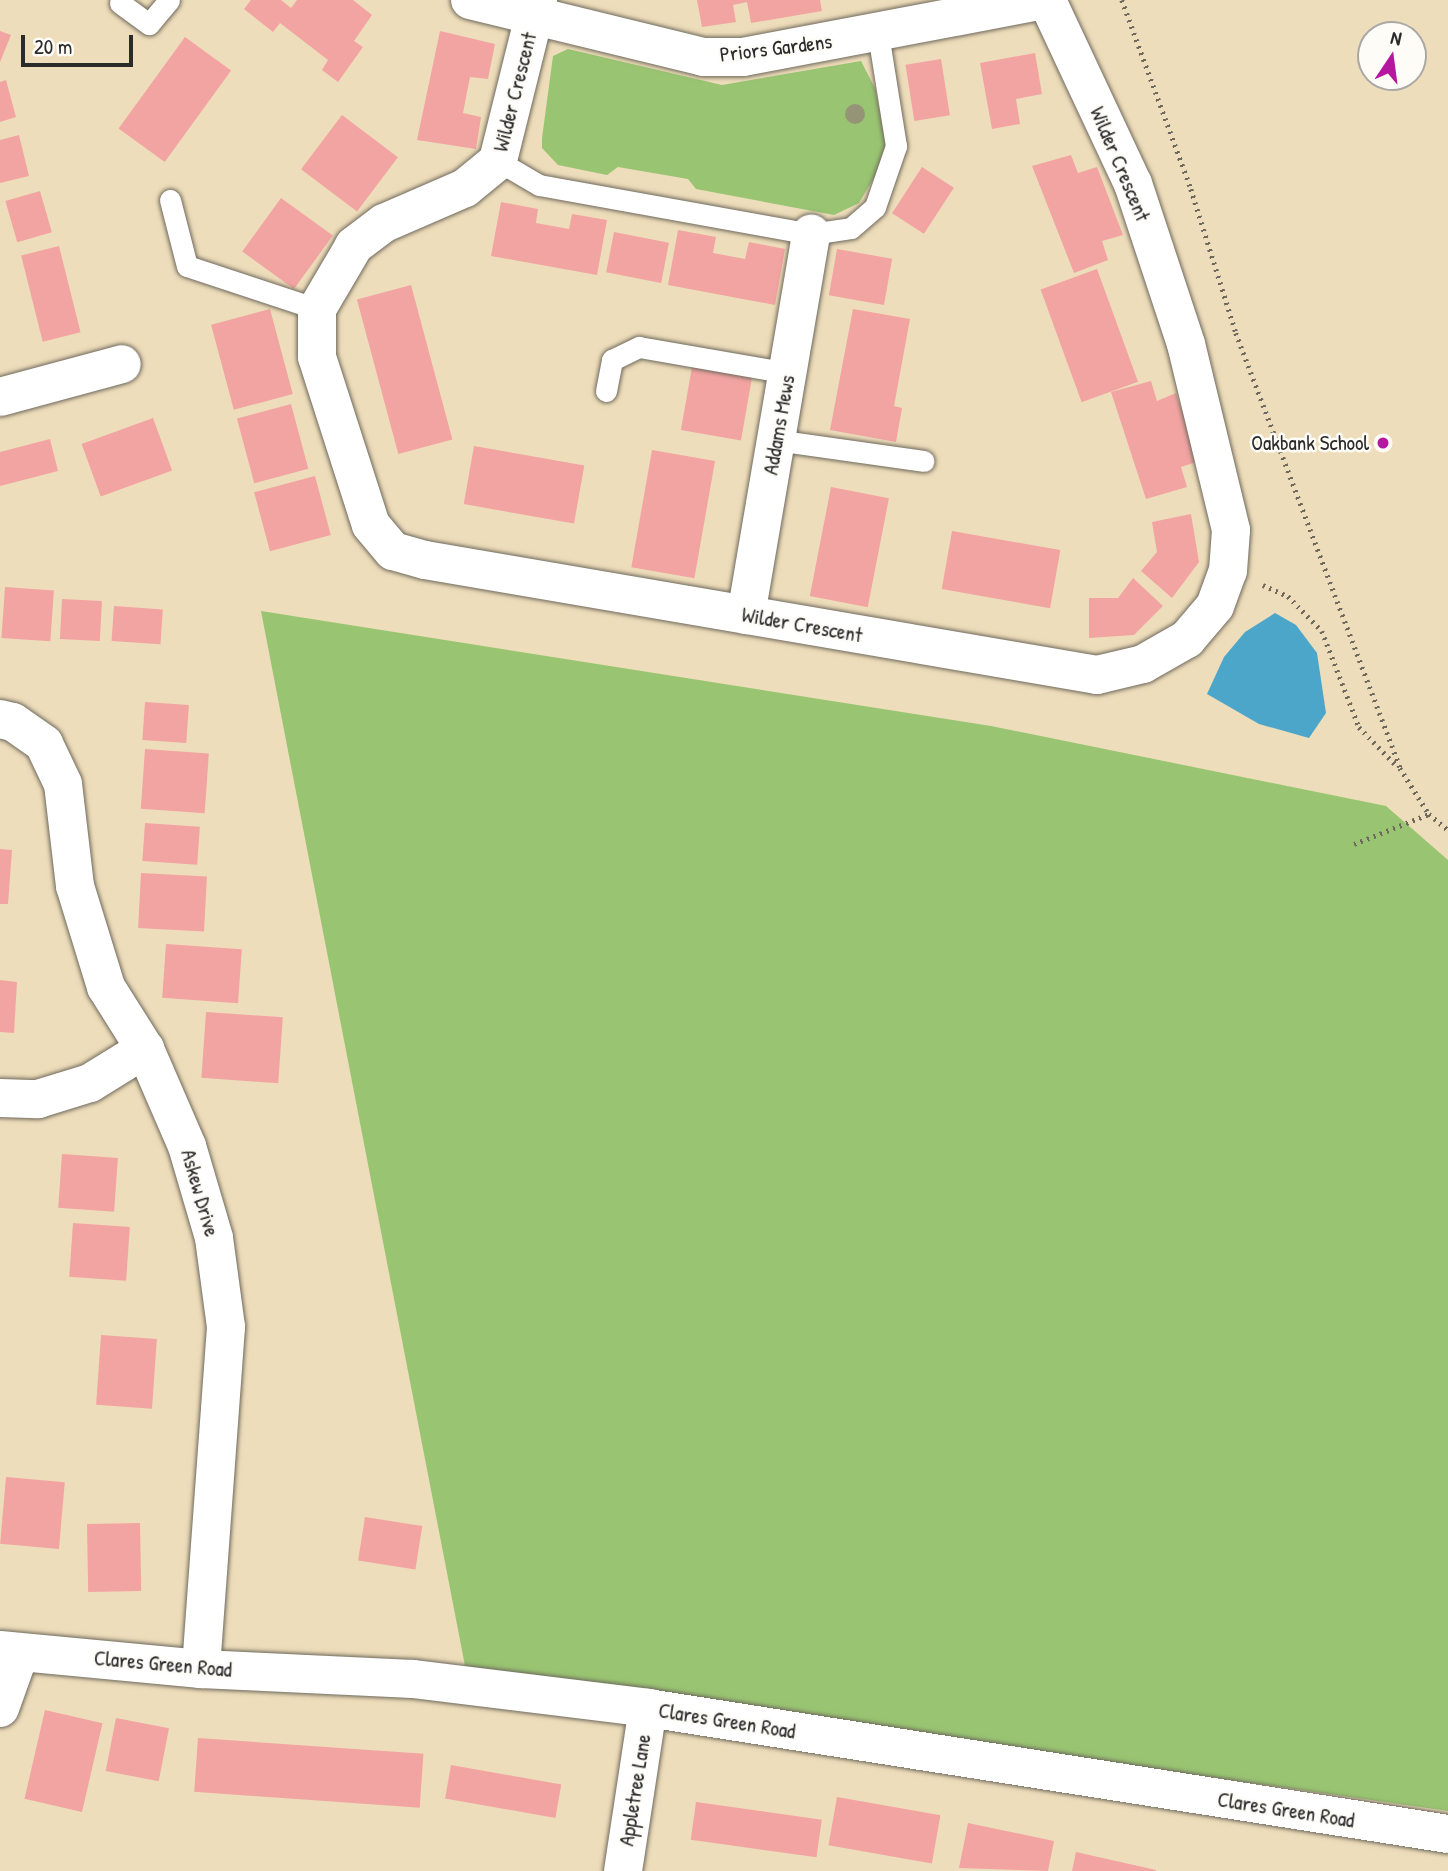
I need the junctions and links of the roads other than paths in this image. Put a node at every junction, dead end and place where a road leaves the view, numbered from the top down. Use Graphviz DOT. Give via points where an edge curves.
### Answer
graph roads {
  1 [pos="169,0"];
  2 [pos="470,0"];
  3 [pos="1045,0"];
  4 [pos="120,3"];
  5 [pos="536,9"];
  6 [pos="878,33"];
  7 [pos="498,161"];
  8 [pos="170,200"];
  9 [pos="811,234"];
  10 [pos="317,309"];
  11 [pos="122,364"];
  12 [pos="788,373"];
  13 [pos="1,391"];
  14 [pos="606,391"];
  15 [pos="776,440"];
  16 [pos="925,461"];
  17 [pos="746,615"];
  18 [pos="0,719"];
  19 [pos="145,1049"];
  20 [pos="0,1098"];
  21 [pos="10,1651"];
  22 [pos="201,1669"];
  23 [pos="0,1708"];
  24 [pos="648,1708"];
  25 [pos="1448,1834"];
  26 [pos="623,1871"];
  1 -- 4 [label="lane" via="149,24"];
  2 -- 5 [label="street, Priors Gardens"];
  3 -- 6 [label="street, Priors Gardens"];
  3 -- 17 [label="street, Wilder Crescent" via="1133,184 1186,344 1231,530 1228,572 1215,606 1187,639 1143,664 1097,675"];
  5 -- 6 [label="street, Priors Gardens" via="703,57 743,57"];
  5 -- 7 [label="street, Wilder Crescent"];
  6 -- 9 [label="lane" via="897,146 890,175 875,207 851,228"];
  7 -- 9 [label="lane" via="539,185"];
  7 -- 10 [label="street, Wilder Crescent" via="465,188 384,223 354,246"];
  8 -- 10 [label="lane" via="187,266"];
  9 -- 12 [label="street, Addams Mews"];
  10 -- 17 [label="street, Wilder Crescent" via="317,357 371,525 393,551"];
  11 -- 13 [label="street"];
  12 -- 14 [label="lane" via="639,347 612,360"];
  12 -- 15 [label="street, Addams Mews"];
  15 -- 16 [label="lane"];
  15 -- 17 [label="street, Addams Mews"];
  18 -- 19 [label="street, Askew Drive" via="55,737 75,886 106,987"];
  19 -- 20 [label="street" via="90,1083 38,1099"];
  19 -- 22 [label="street, Askew Drive" via="187,1146 214,1238 226,1327"];
  21 -- 22 [label="street, Clares Green Road"];
  21 -- 23 [label="street"];
  22 -- 24 [label="street, Clares Green Road" via="413,1679"];
  24 -- 25 [label="street, Clares Green Road"];
  24 -- 26 [label="street, Appletree Lane"];
}
